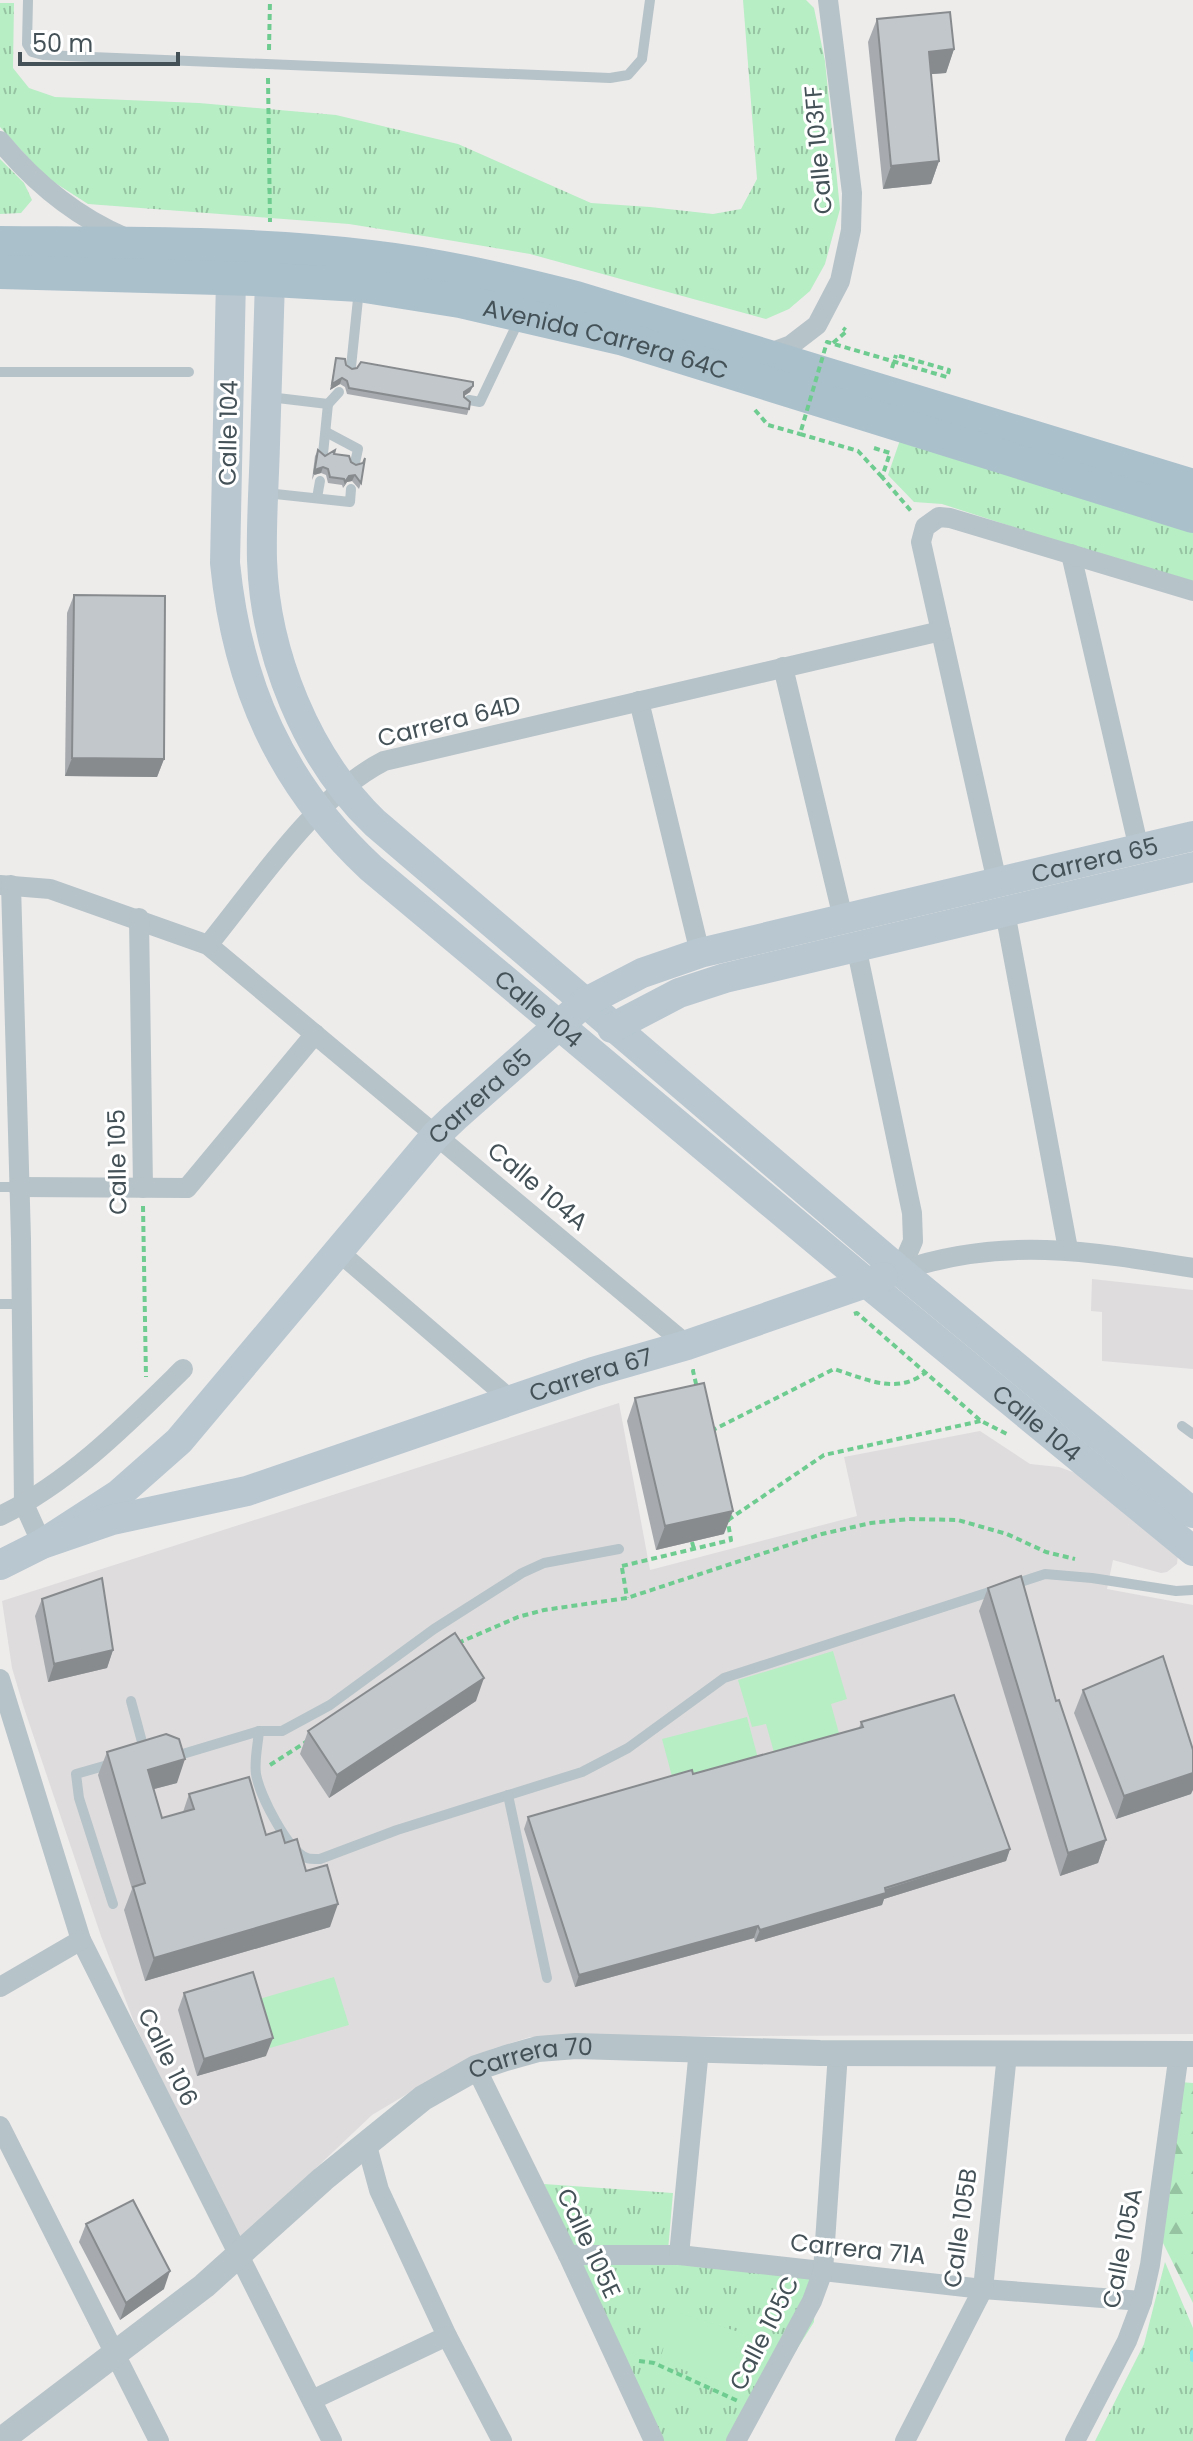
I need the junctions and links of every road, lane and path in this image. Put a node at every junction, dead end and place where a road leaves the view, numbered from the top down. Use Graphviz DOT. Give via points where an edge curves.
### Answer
graph roads {
  1 [pos="28,0"];
  2 [pos="270,0"];
  3 [pos="650,0"];
  4 [pos="830,8"];
  5 [pos="268,65"];
  6 [pos="268,98"];
  7 [pos="0,141"];
  8 [pos="270,229"];
  9 [pos="0,243"];
  10 [pos="144,246"];
  11 [pos="0,272"];
  12 [pos="231,278"];
  13 [pos="270,280"];
  14 [pos="359,285"];
  15 [pos="522,314"];
  16 [pos="843,328"];
  17 [pos="833,343"];
  18 [pos="764,355"];
  19 [pos="351,367"];
  20 [pos="892,370"];
  21 [pos="0,372"];
  22 [pos="189,372"];
  23 [pos="339,392"];
  24 [pos="267,397"];
  25 [pos="469,400"];
  26 [pos="328,404"];
  27 [pos="796,413"];
  28 [pos="810,417"];
  29 [pos="768,425"];
  30 [pos="326,432"];
  31 [pos="800,434"];
  32 [pos="863,444"];
  33 [pos="323,454"];
  34 [pos="355,463"];
  35 [pos="882,477"];
  36 [pos="320,481"];
  37 [pos="1193,486"];
  38 [pos="351,489"];
  39 [pos="264,493"];
  40 [pos="317,498"];
  41 [pos="1193,516"];
  42 [pos="925,527"];
  43 [pos="1071,554"];
  44 [pos="1193,591"];
  45 [pos="941,631"];
  46 [pos="783,667"];
  47 [pos="639,701"];
  48 [pos="343,788"];
  49 [pos="318,812"];
  50 [pos="1193,836"];
  51 [pos="1139,849"];
  52 [pos="1193,867"];
  53 [pos="997,882"];
  54 [pos="6,885"];
  55 [pos="1005,912"];
  56 [pos="139,918"];
  57 [pos="843,918"];
  58 [pos="208,945"];
  59 [pos="856,946"];
  60 [pos="700,953"];
  61 [pos="584,1003"];
  62 [pos="558,1025"];
  63 [pos="612,1028"];
  64 [pos="315,1034"];
  65 [pos="585,1047"];
  66 [pos="436,1135"];
  67 [pos="9,1187"];
  68 [pos="143,1188"];
  69 [pos="1068,1249"];
  70 [pos="339,1252"];
  71 [pos="1193,1268"];
  72 [pos="900,1271"];
  73 [pos="867,1283"];
  74 [pos="10,1304"];
  75 [pos="690,1358"];
  76 [pos="183,1369"];
  77 [pos="925,1373"];
  78 [pos="511,1400"];
  79 [pos="700,1402"];
  80 [pos="147,1405"];
  81 [pos="981,1421"];
  82 [pos="1182,1426"];
  83 [pos="708,1433"];
  84 [pos="1193,1434"];
  85 [pos="24,1504"];
  86 [pos="724,1505"];
  87 [pos="1193,1513"];
  88 [pos="0,1516"];
  89 [pos="728,1520"];
  90 [pos="692,1542"];
  91 [pos="42,1544"];
  92 [pos="619,1549"];
  93 [pos="694,1549"];
  94 [pos="1193,1551"];
  95 [pos="1076,1560"];
  96 [pos="0,1565"];
  97 [pos="622,1566"];
  98 [pos="1193,1590"];
  99 [pos="627,1598"];
  100 [pos="447,1650"];
  101 [pos="0,1679"];
  102 [pos="131,1701"];
  103 [pos="259,1731"];
  104 [pos="316,1735"];
  105 [pos="144,1753"];
  106 [pos="256,1774"];
  107 [pos="508,1795"];
  108 [pos="113,1904"];
  109 [pos="81,1940"];
  110 [pos="547,1978"];
  111 [pos="0,1987"];
  112 [pos="699,2049"];
  113 [pos="838,2053"];
  114 [pos="1007,2054"];
  115 [pos="1186,2054"];
  116 [pos="476,2068"];
  117 [pos="0,2126"];
  118 [pos="366,2142"];
  119 [pos="568,2255"];
  120 [pos="679,2255"];
  121 [pos="238,2256"];
  122 [pos="823,2271"];
  123 [pos="983,2289"];
  124 [pos="1142,2301"];
  125 [pos="447,2336"];
  126 [pos="116,2353"];
  127 [pos="614,2358"];
  128 [pos="312,2400"];
  129 [pos="754,2409"];
  130 [pos="0,2441"];
  131 [pos="159,2441"];
  132 [pos="332,2441"];
  133 [pos="502,2441"];
  134 [pos="654,2441"];
  135 [pos="736,2441"];
  136 [pos="905,2441"];
  137 [pos="1075,2441"];
  1 -- 5 [label="lane" via="27,44 43,55"];
  2 -- 5 [label="path"];
  3 -- 5 [label="lane" via="642,59 628,75"];
  4 -- 18 [label="street, Calle 103FF" via="852,193 851,230 840,281 817,325 791,345"];
  6 -- 8 [label="path"];
  7 -- 10 [label="street" via="78,212"];
  9 -- 10 [label="main road, Avenida Carrera 64C"];
  10 -- 18 [label="main road, Avenida Carrera 64C" via="271,248 433,267 576,298"];
  11 -- 12 [label="main road, Avenida Carrera 64C"];
  12 -- 13 [label="main road, Avenida Carrera 64C"];
  12 -- 49 [label="main road, Calle 104" via="225,563 230,609 251,689 297,783"];
  13 -- 14 [label="main road, Avenida Carrera 64C"];
  13 -- 24 [label="main road, Calle 104"];
  14 -- 15 [label="main road, Avenida Carrera 64C"];
  14 -- 19 [label="lane"];
  15 -- 25 [label="lane" via="480,402"];
  15 -- 41 [label="main road, Avenida Carrera 64C" via="624,339"];
  16 -- 17 [label="path" via="847,331"];
  18 -- 37 [label="main road, Avenida Carrera 64C"];
  20 -- 31 [label="path, bridge" via="896,355 949,370 947,377 827,342"];
  21 -- 22 [label="lane"];
  23 -- 26 [label="lane"];
  24 -- 26 [label="lane"];
  24 -- 39 [label="main road, Calle 104"];
  26 -- 30 [label="lane"];
  27 -- 28 [label="path"];
  29 -- 31 [label="path"];
  30 -- 33 [label="lane"];
  30 -- 34 [label="lane" via="358,449"];
  31 -- 35 [label="path, bridge" via="858,451"];
  32 -- 35 [label="path" via="890,453"];
  35 -- 42 [label="path"];
  36 -- 40 [label="lane"];
  38 -- 40 [label="lane" via="350,502"];
  39 -- 40 [label="lane"];
  39 -- 48 [label="main road, Calle 104" via="262,562 271,624 301,717"];
  42 -- 43 [label="street" via="939,517 950,518"];
  42 -- 45 [label="street" via="921,542"];
  43 -- 44 [label="street"];
  43 -- 51 [label="street"];
  45 -- 46 [label="street, Carrera 64D"];
  45 -- 53 [label="street"];
  46 -- 47 [label="street, Carrera 64D"];
  46 -- 57 [label="street"];
  47 -- 48 [label="street, Carrera 64D" via="384,761"];
  47 -- 60 [label="street"];
  48 -- 49 [label="street, Carrera 64D"];
  48 -- 61 [label="main road, Calle 104" via="375,823"];
  49 -- 58 [label="street, Carrera 64D"];
  49 -- 62 [label="main road, Calle 104" via="371,868"];
  50 -- 51 [label="main road, Carrera 65"];
  51 -- 53 [label="main road, Carrera 65"];
  52 -- 55 [label="main road, Carrera 65"];
  53 -- 57 [label="main road, Carrera 65"];
  54 -- 56 [label="street" via="50,889"];
  54 -- 67 [label="street"];
  55 -- 59 [label="main road, Carrera 65"];
  55 -- 69 [label="street"];
  56 -- 58 [label="street"];
  56 -- 68 [label="street, Calle 105"];
  57 -- 60 [label="main road, Carrera 65"];
  58 -- 64 [label="street, Calle 104A"];
  59 -- 63 [label="main road, Carrera 65" via="701,985"];
  59 -- 72 [label="street" via="912,1213 913,1241"];
  60 -- 61 [label="main road, Carrera 65" via="642,973"];
  61 -- 62 [label="main road, Carrera 65"];
  61 -- 63 [label="main road, Calle 104"];
  62 -- 65 [label="main road, Calle 104"];
  62 -- 66 [label="main road, Carrera 65"];
  63 -- 65 [label="street, Carrera 65"];
  63 -- 72 [label="main road, Calle 104"];
  64 -- 66 [label="street, Calle 104A"];
  64 -- 68 [label="street" via="187,1188"];
  65 -- 73 [label="main road, Calle 104"];
  66 -- 70 [label="main road, Carrera 65"];
  66 -- 75 [label="street, Calle 104A"];
  67 -- 68 [label="street"];
  67 -- 74 [label="street" via="21,1239"];
  68 -- 80 [label="path, Calle 105"];
  69 -- 71 [label="street, Carrera 67"];
  69 -- 72 [label="street, Carrera 67" via="983,1250"];
  70 -- 78 [label="street"];
  70 -- 91 [label="main road, Carrera 65" via="179,1441 119,1494"];
  72 -- 73 [label="main road, Carrera 67"];
  72 -- 87 [label="main road, Calle 104"];
  73 -- 75 [label="main road, Carrera 67"];
  73 -- 94 [label="main road, Calle 104"];
  74 -- 85 [label="street"];
  75 -- 78 [label="main road, Carrera 67" via="604,1368"];
  75 -- 79 [label="path"];
  76 -- 80 [label="street"];
  77 -- 83 [label="path" via="913,1382 890,1386 834,1369"];
  78 -- 91 [label="main road, Carrera 67" via="247,1491 140,1512"];
  80 -- 85 [label="street"];
  81 -- 89 [label="path" via="824,1455"];
  82 -- 84 [label="lane"];
  85 -- 88 [label="street"];
  85 -- 91 [label="street"];
  86 -- 89 [label="path"];
  89 -- 93 [label="path" via="731,1540"];
  90 -- 93 [label="path"];
  91 -- 96 [label="main road, Carrera 67"];
  92 -- 97 [label="path"];
  92 -- 103 [label="lane" via="544,1563 522,1573 330,1705 282,1731"];
  93 -- 97 [label="path"];
  95 -- 99 [label="path" via="958,1520 896,1520 822,1534"];
  97 -- 99 [label="path"];
  98 -- 107 [label="lane" via="1045,1574 724,1678 609,1760"];
  99 -- 100 [label="path" via="518,1617"];
  101 -- 109 [label="street, Calle 106"];
  102 -- 105 [label="lane"];
  103 -- 105 [label="lane" via="176,1756 157,1749"];
  103 -- 106 [label="lane"];
  104 -- 106 [label="path"];
  105 -- 108 [label="lane" via="76,1774"];
  106 -- 107 [label="lane" via="284,1834 308,1859"];
  107 -- 110 [label="lane"];
  109 -- 111 [label="street"];
  109 -- 121 [label="street, Calle 106"];
  112 -- 113 [label="street, Carrera 70"];
  112 -- 116 [label="street, Carrera 70" via="538,2049"];
  112 -- 120 [label="street"];
  113 -- 114 [label="street, Carrera 70"];
  113 -- 122 [label="street, Calle 105C"];
  114 -- 115 [label="street, Carrera 70"];
  114 -- 123 [label="street, Calle 105B"];
  115 -- 124 [label="street, Calle 105A"];
  116 -- 118 [label="street, Carrera 70" via="423,2098"];
  116 -- 119 [label="street, Calle 105E"];
  117 -- 126 [label="street"];
  118 -- 121 [label="street, Carrera 70"];
  118 -- 125 [label="street" via="379,2190"];
  119 -- 120 [label="street, Carrera 71A"];
  119 -- 127 [label="street, Calle 105E"];
  120 -- 122 [label="street, Carrera 71A"];
  121 -- 126 [label="street, Carrera 70"];
  121 -- 128 [label="street, Calle 106"];
  122 -- 123 [label="street, Carrera 71A"];
  122 -- 129 [label="street, Calle 105C"];
  123 -- 124 [label="street, Carrera 71A"];
  123 -- 136 [label="street, Calle 105B"];
  124 -- 137 [label="street, Calle 105A"];
  125 -- 128 [label="street"];
  125 -- 133 [label="street"];
  126 -- 130 [label="street, Carrera 70"];
  126 -- 131 [label="street"];
  127 -- 129 [label="path" via="654,2363"];
  127 -- 134 [label="street, Calle 105E"];
  128 -- 132 [label="street, Calle 106"];
  129 -- 135 [label="street, Calle 105C"];
}
